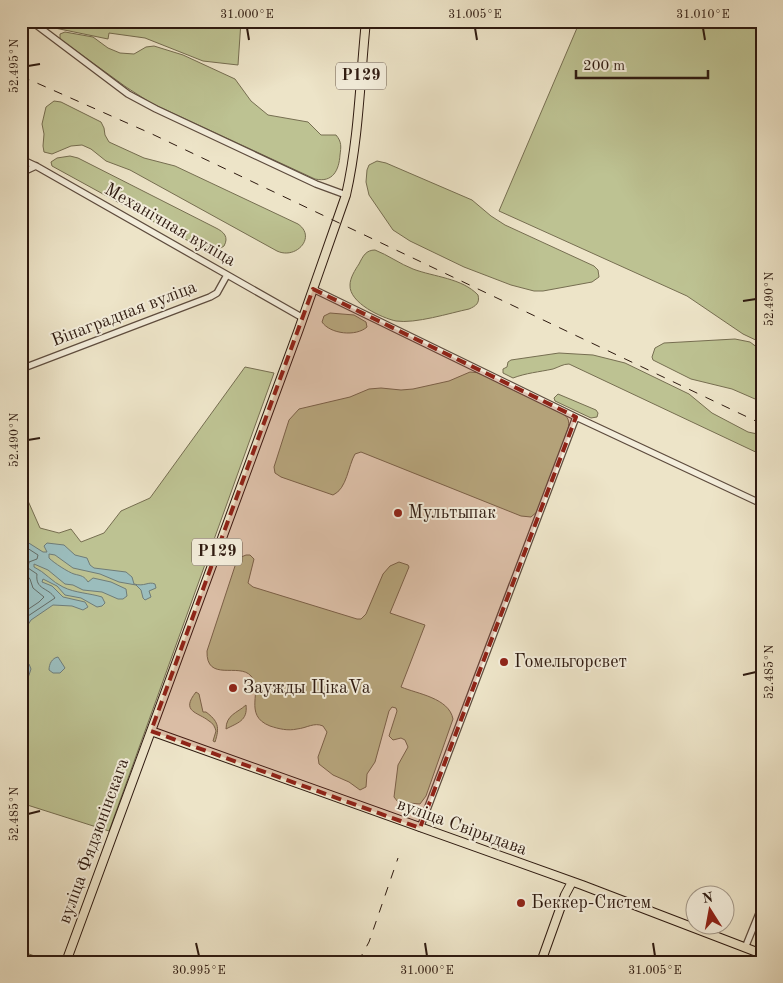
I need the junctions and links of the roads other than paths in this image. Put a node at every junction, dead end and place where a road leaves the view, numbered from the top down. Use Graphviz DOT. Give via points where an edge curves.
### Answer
graph roads {
  1 [pos="30,21"];
  2 [pos="366,21"];
  3 [pos="21,160"];
  4 [pos="36,166"];
  5 [pos="21,173"];
  6 [pos="346,196"];
  7 [pos="227,275"];
  8 [pos="313,289"];
  9 [pos="303,318"];
  10 [pos="21,369"];
  11 [pos="576,417"];
  12 [pos="762,504"];
  13 [pos="151,731"];
  14 [pos="420,828"];
  15 [pos="572,882"];
  16 [pos="762,906"];
  17 [pos="745,948"];
  18 [pos="762,954"];
  19 [pos="66,962"];
  20 [pos="542,962"];
  1 -- 6 [label="street" via="128,94 156,110"];
  2 -- 6 [label="main road, Р129" via="356,140"];
  3 -- 4 [label="street, Механічная вуліца"];
  4 -- 5 [label="street"];
  4 -- 7 [label="street, Механічная вуліца"];
  6 -- 8 [label="main road, Р129"];
  7 -- 9 [label="street, Механічная вуліца"];
  7 -- 10 [label="street, Вінаградная вуліца" via="210,297"];
  8 -- 9 [label="main road, Р129"];
  8 -- 11 [label="street"];
  9 -- 13 [label="main road, Р129"];
  11 -- 12 [label="street"];
  11 -- 14 [label="street"];
  13 -- 14 [label="main road, вуліца Свірыдава"];
  13 -- 19 [label="main road, вуліца Фядзюнінскага / Р129"];
  14 -- 15 [label="main road, вуліца Свірыдава"];
  15 -- 17 [label="main road, вуліца Свірыдава"];
  15 -- 20 [label="main road"];
  16 -- 17 [label="street"];
  17 -- 18 [label="main road, вуліца Свірыдава"];
}
